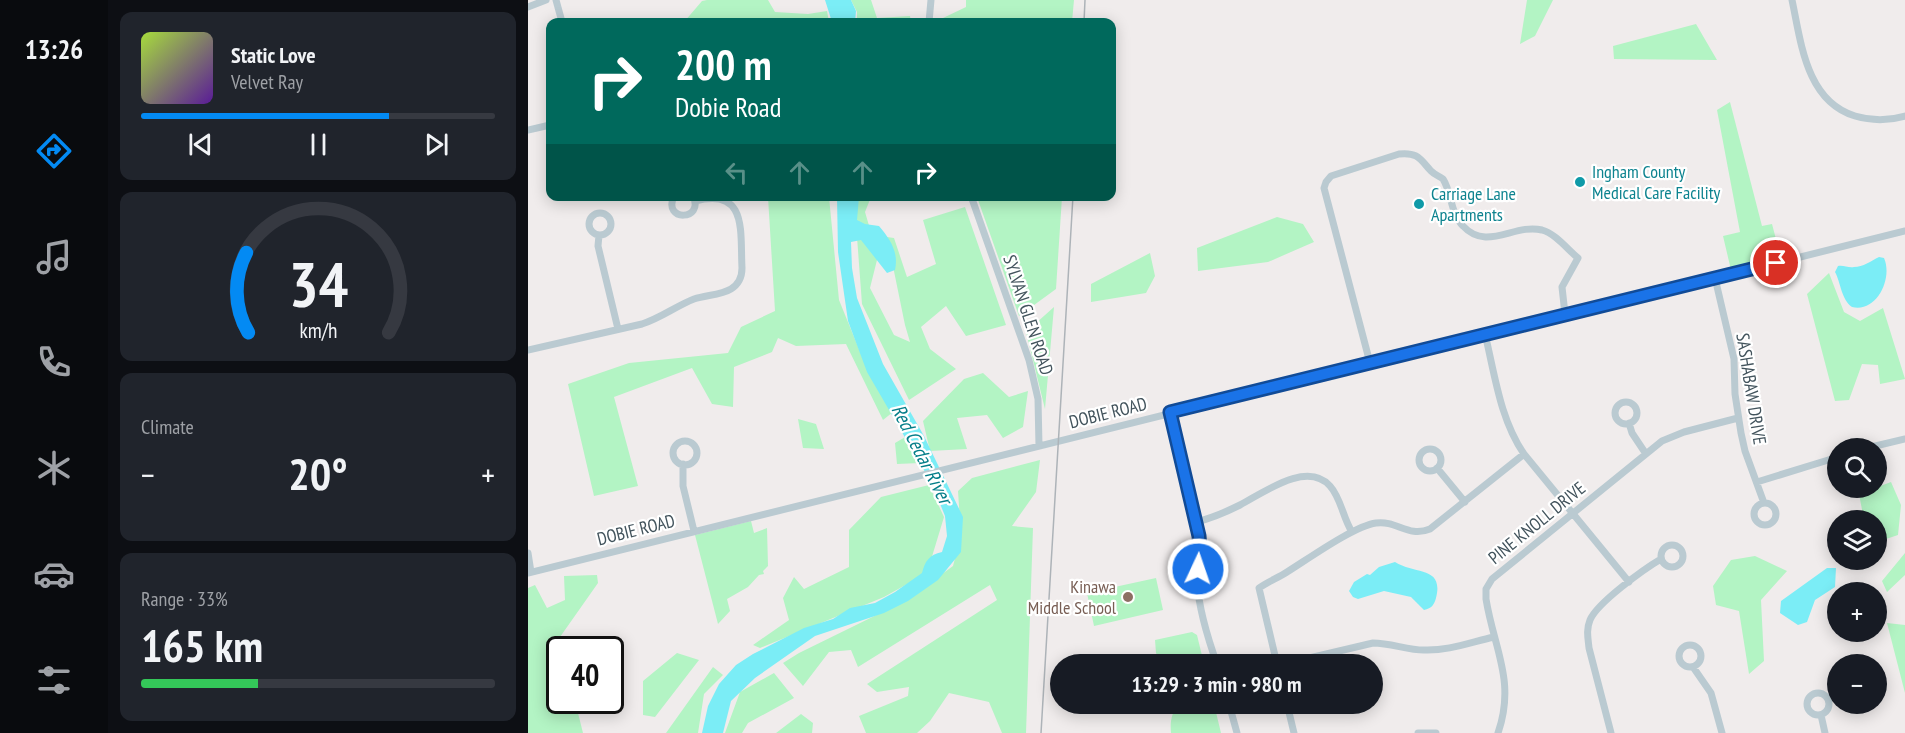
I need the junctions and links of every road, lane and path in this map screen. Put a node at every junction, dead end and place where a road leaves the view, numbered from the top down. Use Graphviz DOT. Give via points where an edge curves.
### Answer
graph roads {
  1 [pos="546,0"];
  2 [pos="556,0"];
  3 [pos="931,0"];
  4 [pos="1792,0"];
  5 [pos="528,7"];
  6 [pos="561,18"];
  7 [pos="929,18"];
  8 [pos="1905,116"];
  9 [pos="546,126"];
  10 [pos="528,130"];
  11 [pos="673,201"];
  12 [pos="694,201"];
  13 [pos="728,201"];
  14 [pos="973,201"];
  15 [pos="1905,231"];
  16 [pos="599,235"];
  17 [pos="1714,278"];
  18 [pos="1565,314"];
  19 [pos="618,329"];
  20 [pos="1485,334"];
  21 [pos="528,351"];
  22 [pos="1370,363"];
  23 [pos="1170,412"];
  24 [pos="1738,418"];
  25 [pos="1629,423"];
  26 [pos="1905,439"];
  27 [pos="1887,443"];
  28 [pos="1039,446"];
  29 [pos="1524,454"];
  30 [pos="1646,454"];
  31 [pos="1827,460"];
  32 [pos="683,464"];
  33 [pos="1437,468"];
  34 [pos="1757,482"];
  35 [pos="1465,502"];
  36 [pos="1764,503"];
  37 [pos="1572,513"];
  38 [pos="1196,522"];
  39 [pos="694,531"];
  40 [pos="1352,532"];
  41 [pos="528,553"];
  42 [pos="1661,559"];
  43 [pos="530,572"];
  44 [pos="1629,582"];
  45 [pos="1494,637"];
  46 [pos="1214,654"];
  47 [pos="1275,654"];
  48 [pos="1327,654"];
  49 [pos="1693,667"];
  50 [pos="1232,714"];
  51 [pos="1289,714"];
  52 [pos="1821,715"];
  53 [pos="1237,733"];
  54 [pos="1294,733"];
  55 [pos="1418,733"];
  56 [pos="1437,733"];
  57 [pos="1498,733"];
  58 [pos="1611,733"];
  59 [pos="1722,733"];
  60 [pos="1825,733"];
  1 -- 5 [label="street"];
  2 -- 6 [label="street"];
  3 -- 7 [label="street"];
  4 -- 8 [label="street" via="1810,75 1822,94 1845,112 1877,120"];
  9 -- 10 [label="street"];
  11 -- 12 [label="street" via="672,207 680,215 692,212"];
  13 -- 19 [label="street" via="739,219 742,268 738,282 729,290 692,300 652,321"];
  14 -- 28 [label="street, SYLVAN GLEN ROAD" via="1029,360 1038,399"];
  15 -- 17 [label="street, DOBIE ROAD"];
  16 -- 19 [label="street"];
  17 -- 18 [label="street, DOBIE ROAD"];
  17 -- 24 [label="street, SASHABAW DRIVE" via="1734,359"];
  18 -- 20 [label="street, DOBIE ROAD"];
  18 -- 22 [label="street" via="1563,287 1578,258 1550,234 1538,230 1491,238 1471,232 1457,218 1442,177 1420,158 1399,154 1330,176 1324,188"];
  19 -- 21 [label="street"];
  20 -- 22 [label="street, DOBIE ROAD"];
  20 -- 29 [label="street" via="1503,409"];
  22 -- 23 [label="street, DOBIE ROAD"];
  23 -- 28 [label="street, DOBIE ROAD"];
  23 -- 38 [label="street"];
  24 -- 30 [label="street, PINE KNOLL DRIVE" via="1672,436"];
  24 -- 34 [label="street, SASHABAW DRIVE"];
  25 -- 30 [label="street"];
  26 -- 27 [label="street"];
  28 -- 39 [label="street, DOBIE ROAD"];
  29 -- 35 [label="street"];
  29 -- 37 [label="street"];
  30 -- 37 [label="street, PINE KNOLL DRIVE"];
  31 -- 34 [label="street"];
  32 -- 39 [label="street" via="683,486"];
  33 -- 35 [label="street"];
  34 -- 36 [label="street, SASHABAW DRIVE"];
  35 -- 40 [label="street" via="1421,532 1381,523"];
  37 -- 44 [label="street"];
  37 -- 45 [label="street, PINE KNOLL DRIVE" via="1492,579 1486,599"];
  38 -- 40 [label="street" via="1222,514 1292,478 1311,476 1334,490"];
  38 -- 46 [label="street" via="1200,550 1198,593"];
  39 -- 43 [label="street, DOBIE ROAD"];
  40 -- 47 [label="street" via="1259,588"];
  41 -- 43 [label="street"];
  42 -- 44 [label="street"];
  44 -- 58 [label="street" via="1594,612 1588,628 1589,648"];
  45 -- 48 [label="street" via="1428,651 1383,643"];
  45 -- 57 [label="street, PINE KNOLL DRIVE" via="1506,688"];
  49 -- 59 [label="street" via="1712,693"];
  50 -- 53 [label="street"];
  51 -- 54 [label="street"];
  52 -- 60 [label="street"];
  55 -- 56 [label="street"];
}
